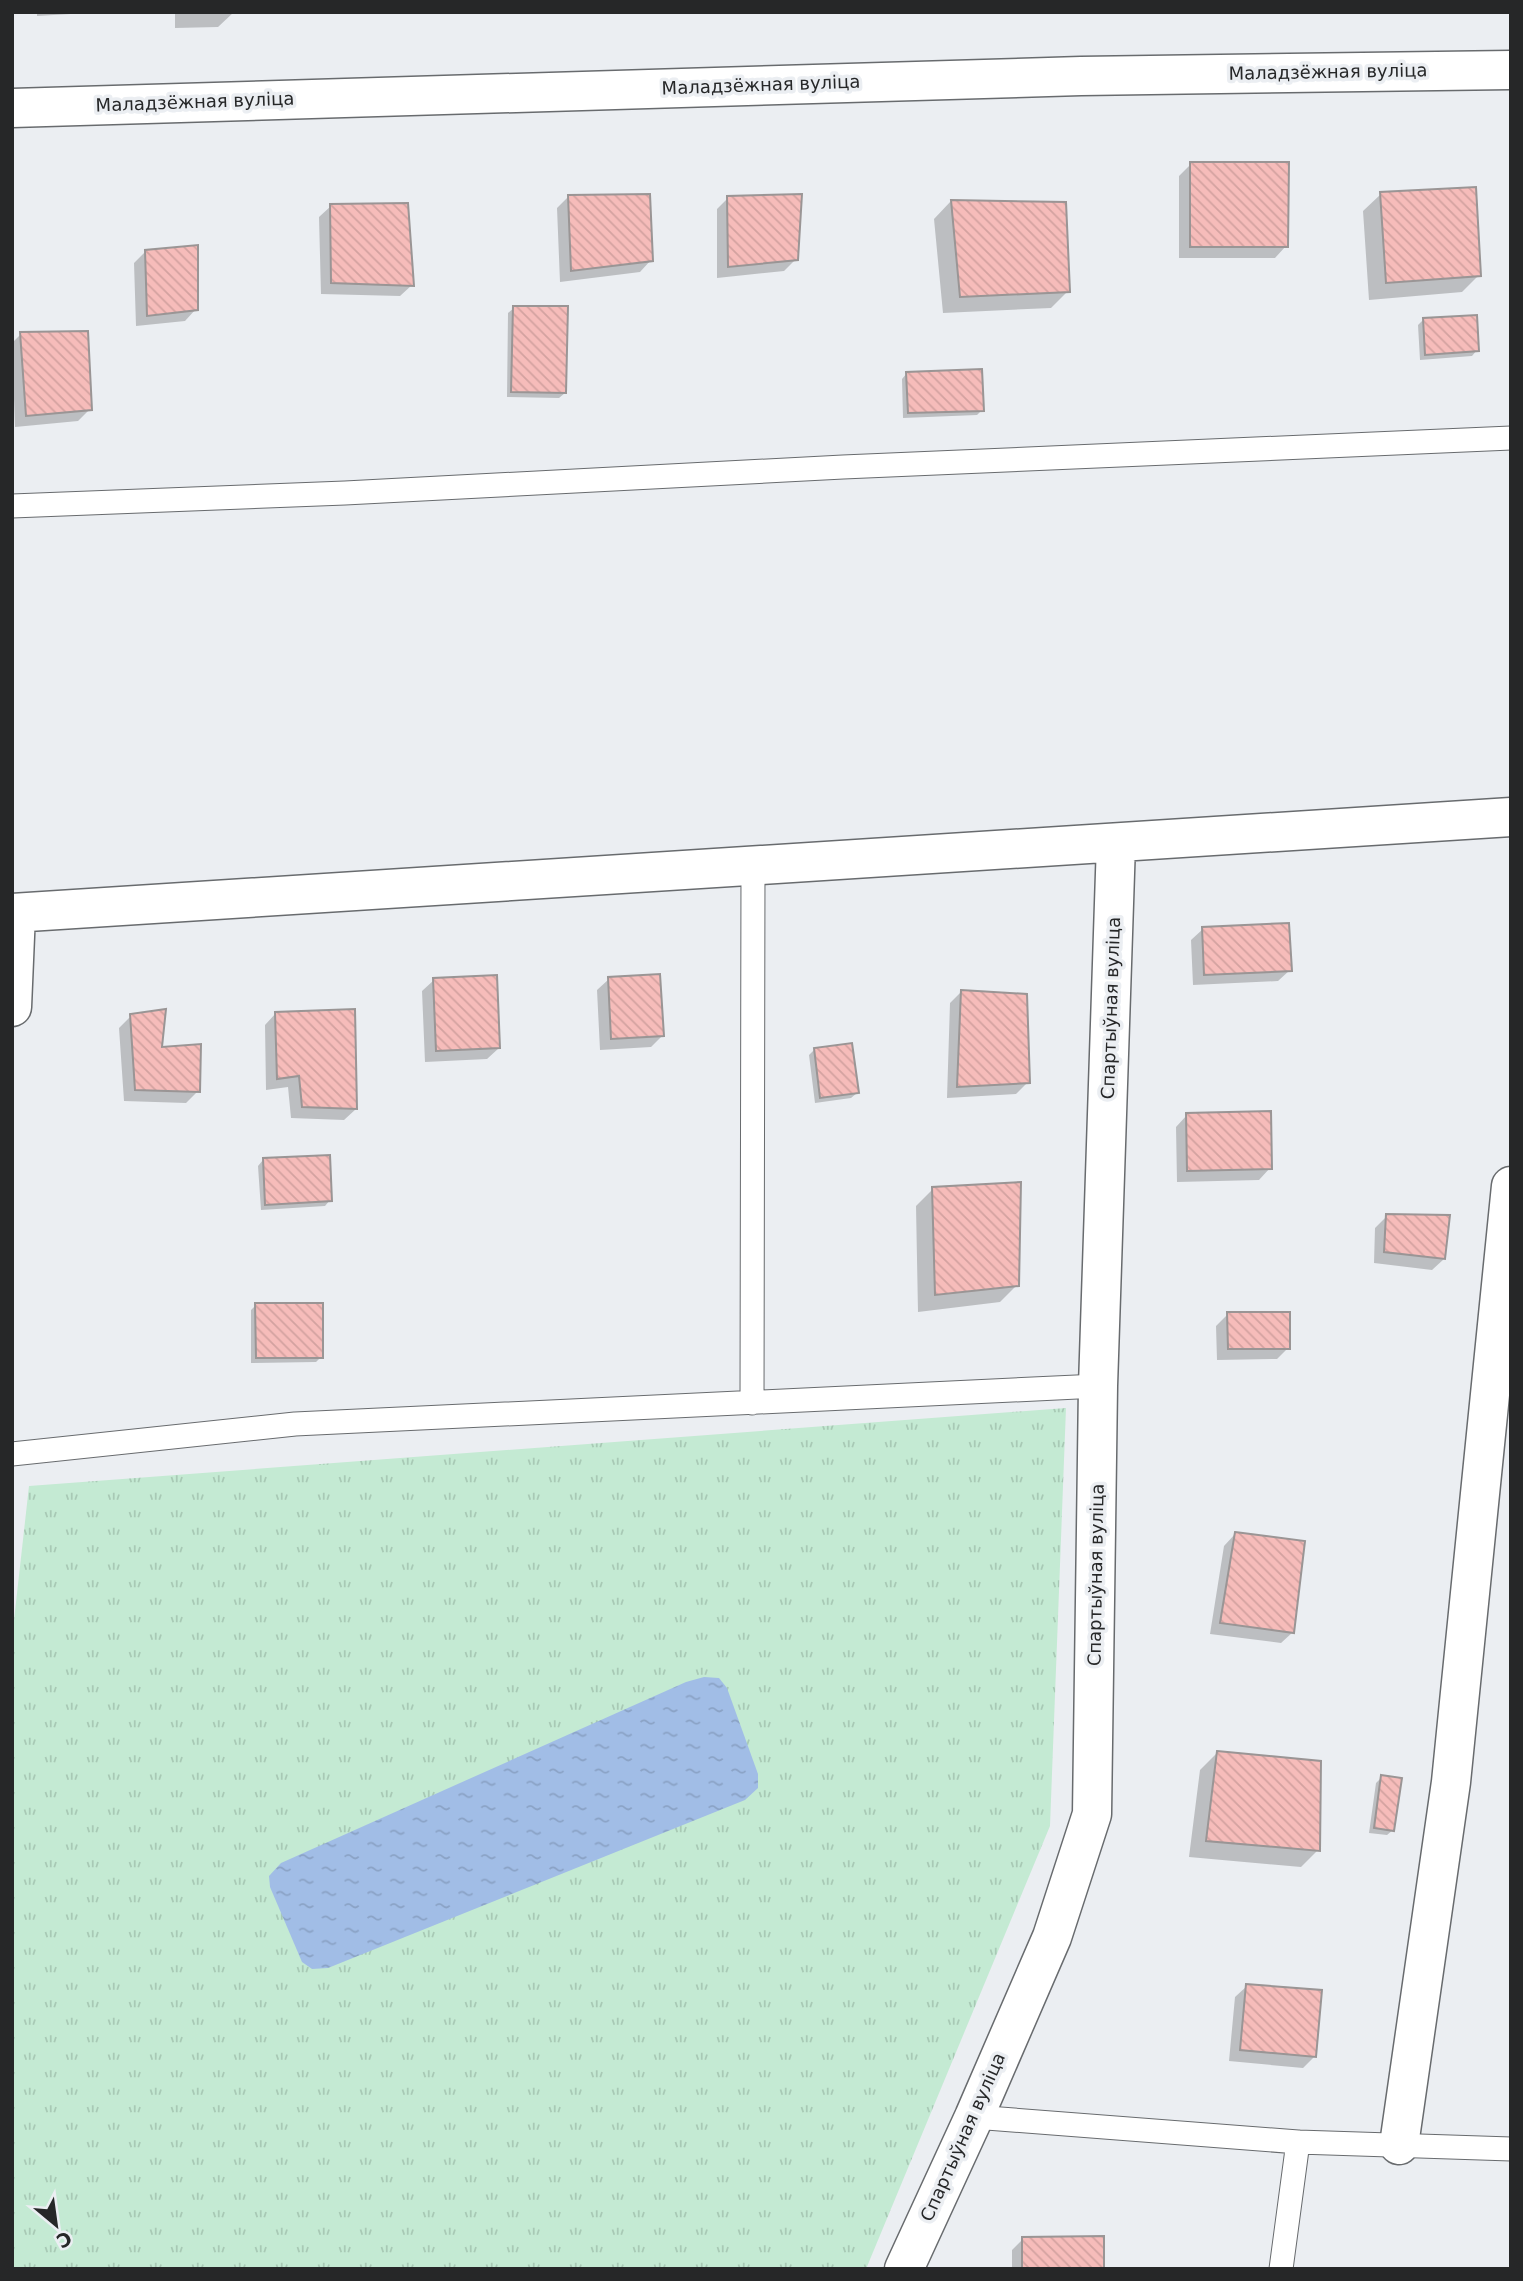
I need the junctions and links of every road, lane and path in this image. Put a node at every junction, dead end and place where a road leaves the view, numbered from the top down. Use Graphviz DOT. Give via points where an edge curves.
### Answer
graph roads {
  1 [pos="1511,70"];
  2 [pos="12,108"];
  3 [pos="1511,438"];
  4 [pos="12,506"];
  5 [pos="1511,817"];
  6 [pos="1116,843"];
  7 [pos="753,866"];
  8 [pos="14,913"];
  9 [pos="12,1007"];
  10 [pos="1511,1186"];
  11 [pos="1098,1386"];
  12 [pos="752,1403"];
  13 [pos="12,1454"];
  14 [pos="974,2118"];
  15 [pos="1298,2143"];
  16 [pos="1399,2145"];
  17 [pos="1511,2149"];
  18 [pos="904,2269"];
  19 [pos="1281,2269"];
  1 -- 2 [label="street, Маладзёжная вуліца" via="1081,76"];
  3 -- 4 [label="lane"];
  5 -- 6 [label="street"];
  6 -- 7 [label="street"];
  6 -- 11 [label="street, Спартыўная вуліца"];
  7 -- 8 [label="street"];
  7 -- 12 [label="lane"];
  8 -- 9 [label="street"];
  10 -- 16 [label="street" via="1451,1782"];
  11 -- 12 [label="lane"];
  11 -- 14 [label="street, Спартыўная вуліца" via="1092,1814 1052,1937"];
  12 -- 13 [label="lane" via="295,1424"];
  14 -- 15 [label="lane"];
  14 -- 18 [label="street, Спартыўная вуліца"];
  15 -- 16 [label="lane"];
  15 -- 19 [label="lane"];
  16 -- 17 [label="lane"];
}
